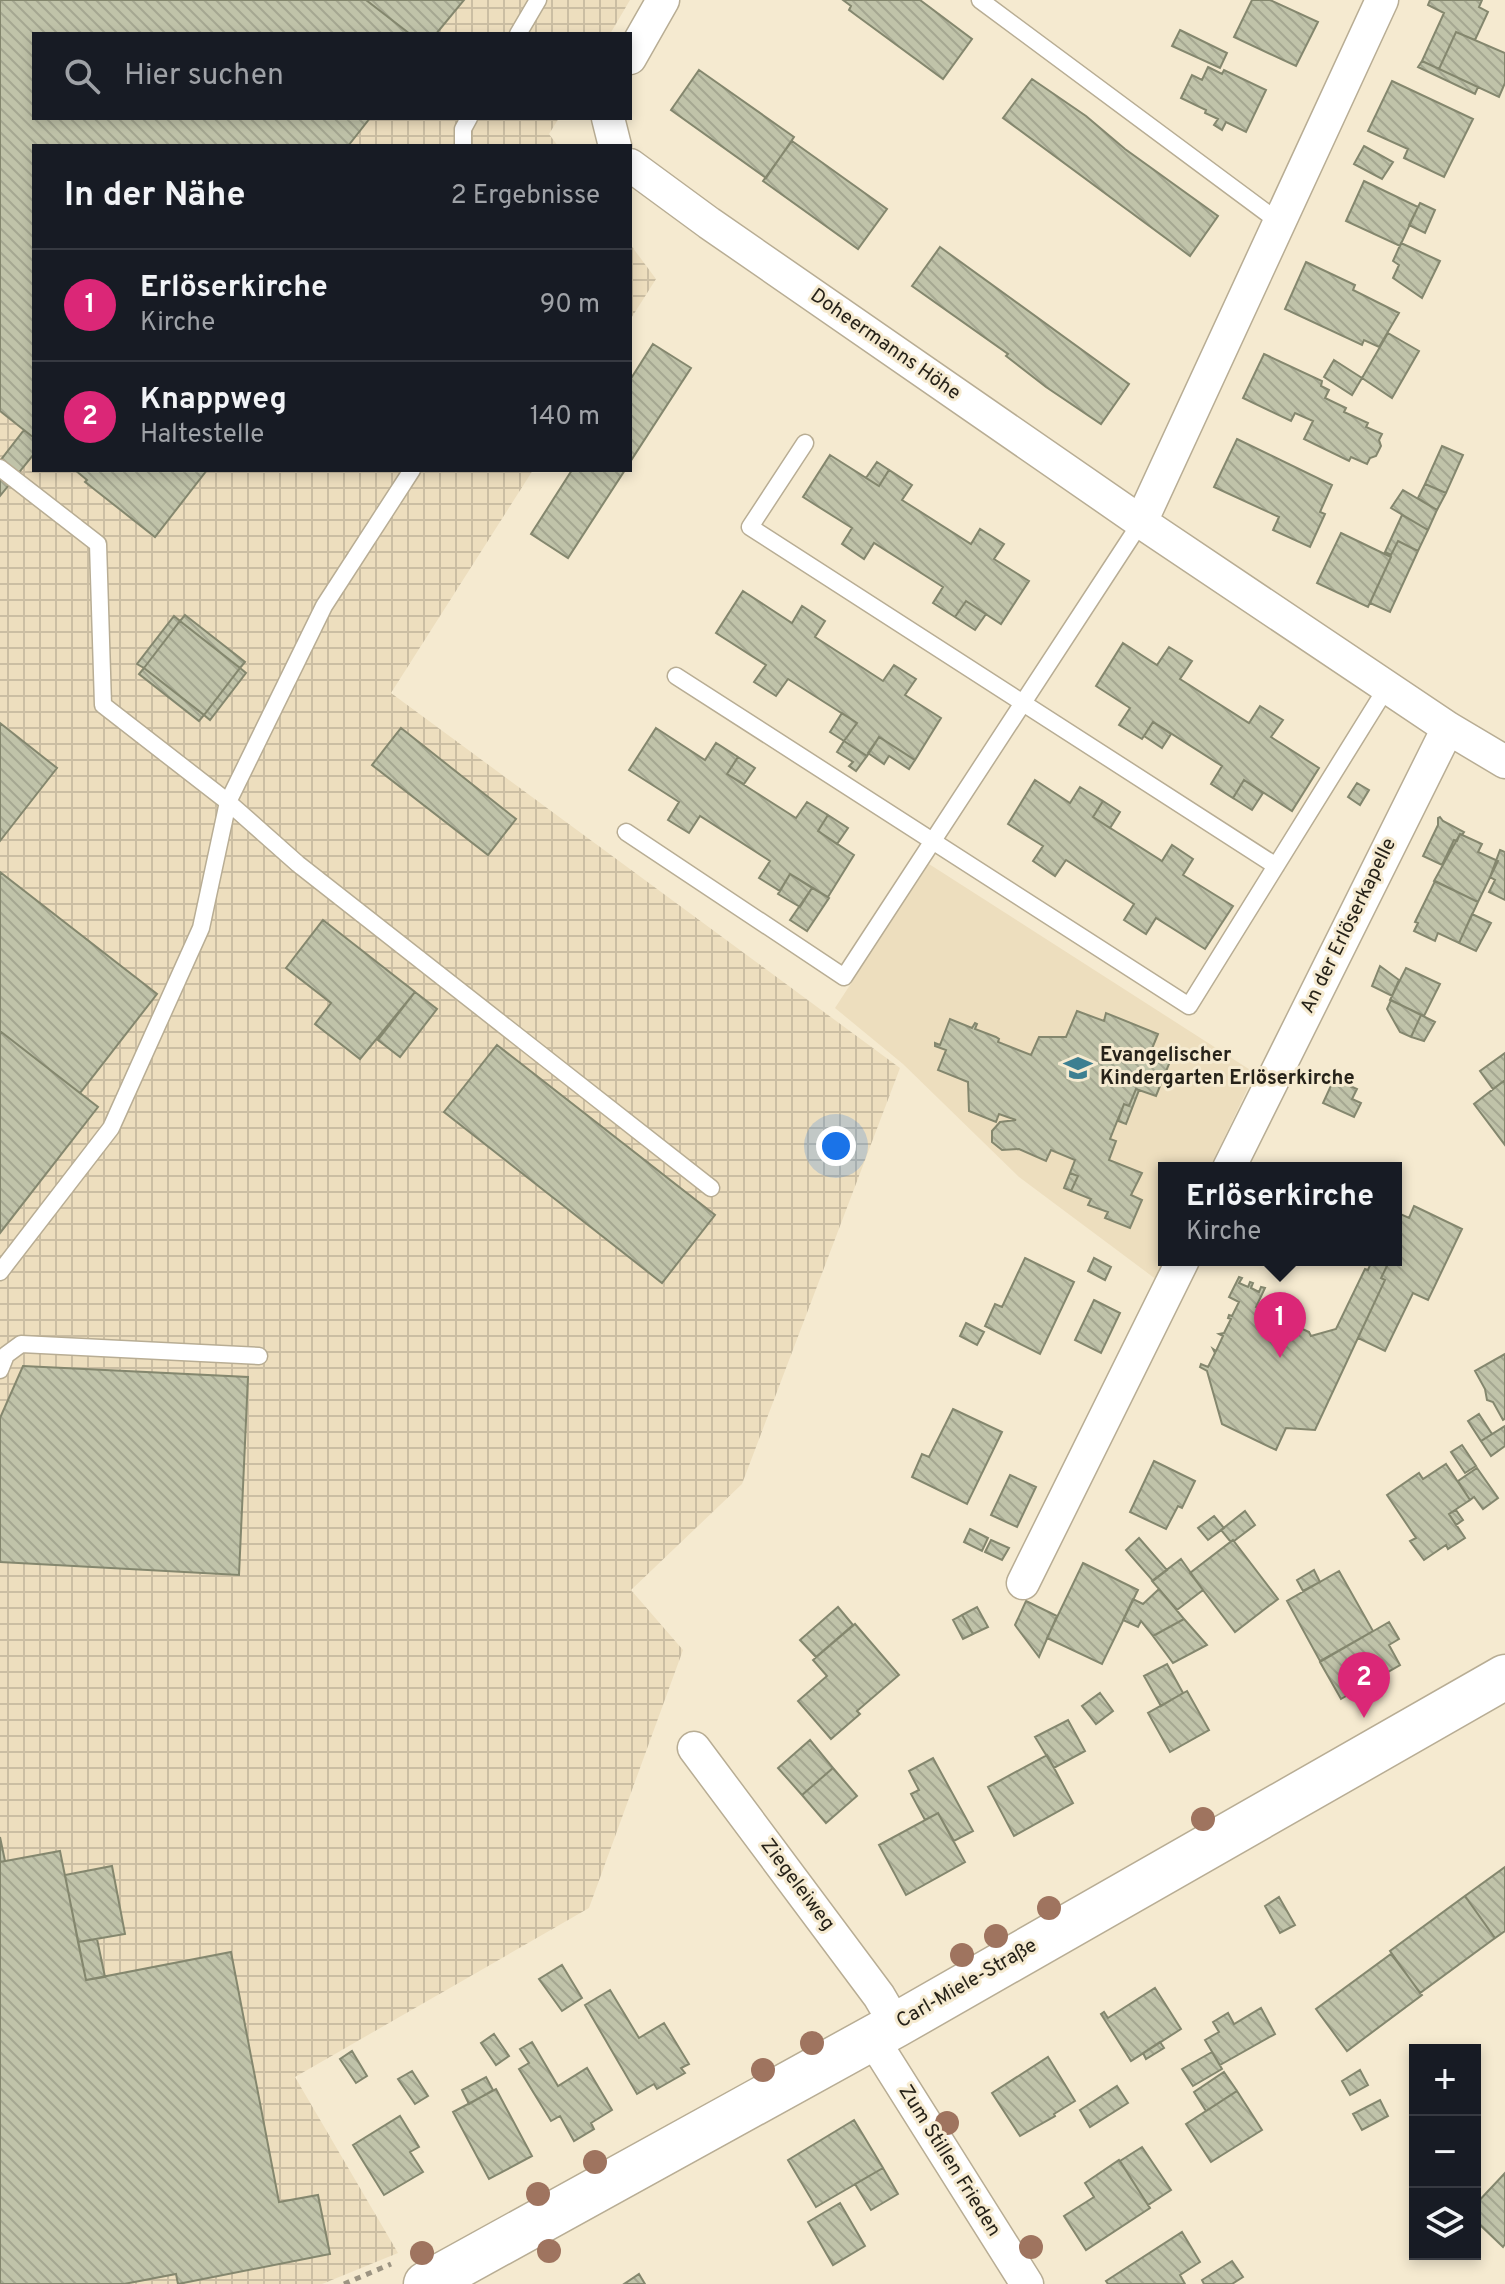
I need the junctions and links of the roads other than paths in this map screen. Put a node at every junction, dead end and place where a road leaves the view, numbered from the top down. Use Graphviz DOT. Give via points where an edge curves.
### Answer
graph roads {
  1 [pos="538,0"];
  2 [pos="663,0"];
  3 [pos="980,0"];
  4 [pos="1382,0"];
  5 [pos="519,32"];
  6 [pos="632,54"];
  7 [pos="468,120"];
  8 [pos="608,120"];
  9 [pos="463,144"];
  10 [pos="614,144"];
  11 [pos="632,166"];
  12 [pos="1279,222"];
  13 [pos="805,443"];
  14 [pos="0,468"];
  15 [pos="411,472"];
  16 [pos="1141,522"];
  17 [pos="676,676"];
  18 [pos="1387,687"];
  19 [pos="1023,704"];
  20 [pos="1448,728"];
  21 [pos="1505,762"];
  22 [pos="228,802"];
  23 [pos="626,832"];
  24 [pos="934,841"];
  25 [pos="1276,866"];
  26 [pos="1232,1162"];
  27 [pos="711,1188"];
  28 [pos="1180,1266"];
  29 [pos="0,1272"];
  30 [pos="259,1356"];
  31 [pos="0,1370"];
  32 [pos="1023,1583"];
  33 [pos="1505,1677"];
  34 [pos="694,1748"];
  35 [pos="884,2032"];
  36 [pos="426,2284"];
  37 [pos="1027,2284"];
  1 -- 5 [label="lane"];
  2 -- 6 [label="street"];
  3 -- 12 [label="lane"];
  4 -- 12 [label="street"];
  7 -- 9 [label="lane"];
  8 -- 10 [label="street"];
  11 -- 16 [label="street, Doheermanns Höhe"];
  12 -- 16 [label="street"];
  13 -- 19 [label="lane" via="750,527"];
  14 -- 22 [label="lane" via="98,544 103,705"];
  15 -- 22 [label="lane" via="324,606"];
  16 -- 18 [label="street, Doheermanns Höhe"];
  16 -- 19 [label="lane"];
  17 -- 24 [label="lane"];
  18 -- 20 [label="street, Doheermanns Höhe"];
  18 -- 25 [label="lane"];
  19 -- 24 [label="lane"];
  19 -- 25 [label="lane"];
  20 -- 21 [label="street, Doheermanns Höhe"];
  20 -- 26 [label="street, An der Erlöserkapelle"];
  22 -- 27 [label="lane" via="298,864"];
  22 -- 29 [label="lane" via="201,928 111,1128"];
  23 -- 24 [label="lane" via="844,977"];
  24 -- 25 [label="lane" via="1189,1006"];
  28 -- 32 [label="street"];
  30 -- 31 [label="lane" via="21,1344 6,1355"];
  33 -- 35 [label="street, Carl-Miele-Straße"];
  34 -- 35 [label="street, Ziegeleiweg" via="879,1996"];
  35 -- 36 [label="street, Carl-Miele-Straße"];
  35 -- 37 [label="street, Zum Stillen Frieden"];
}
